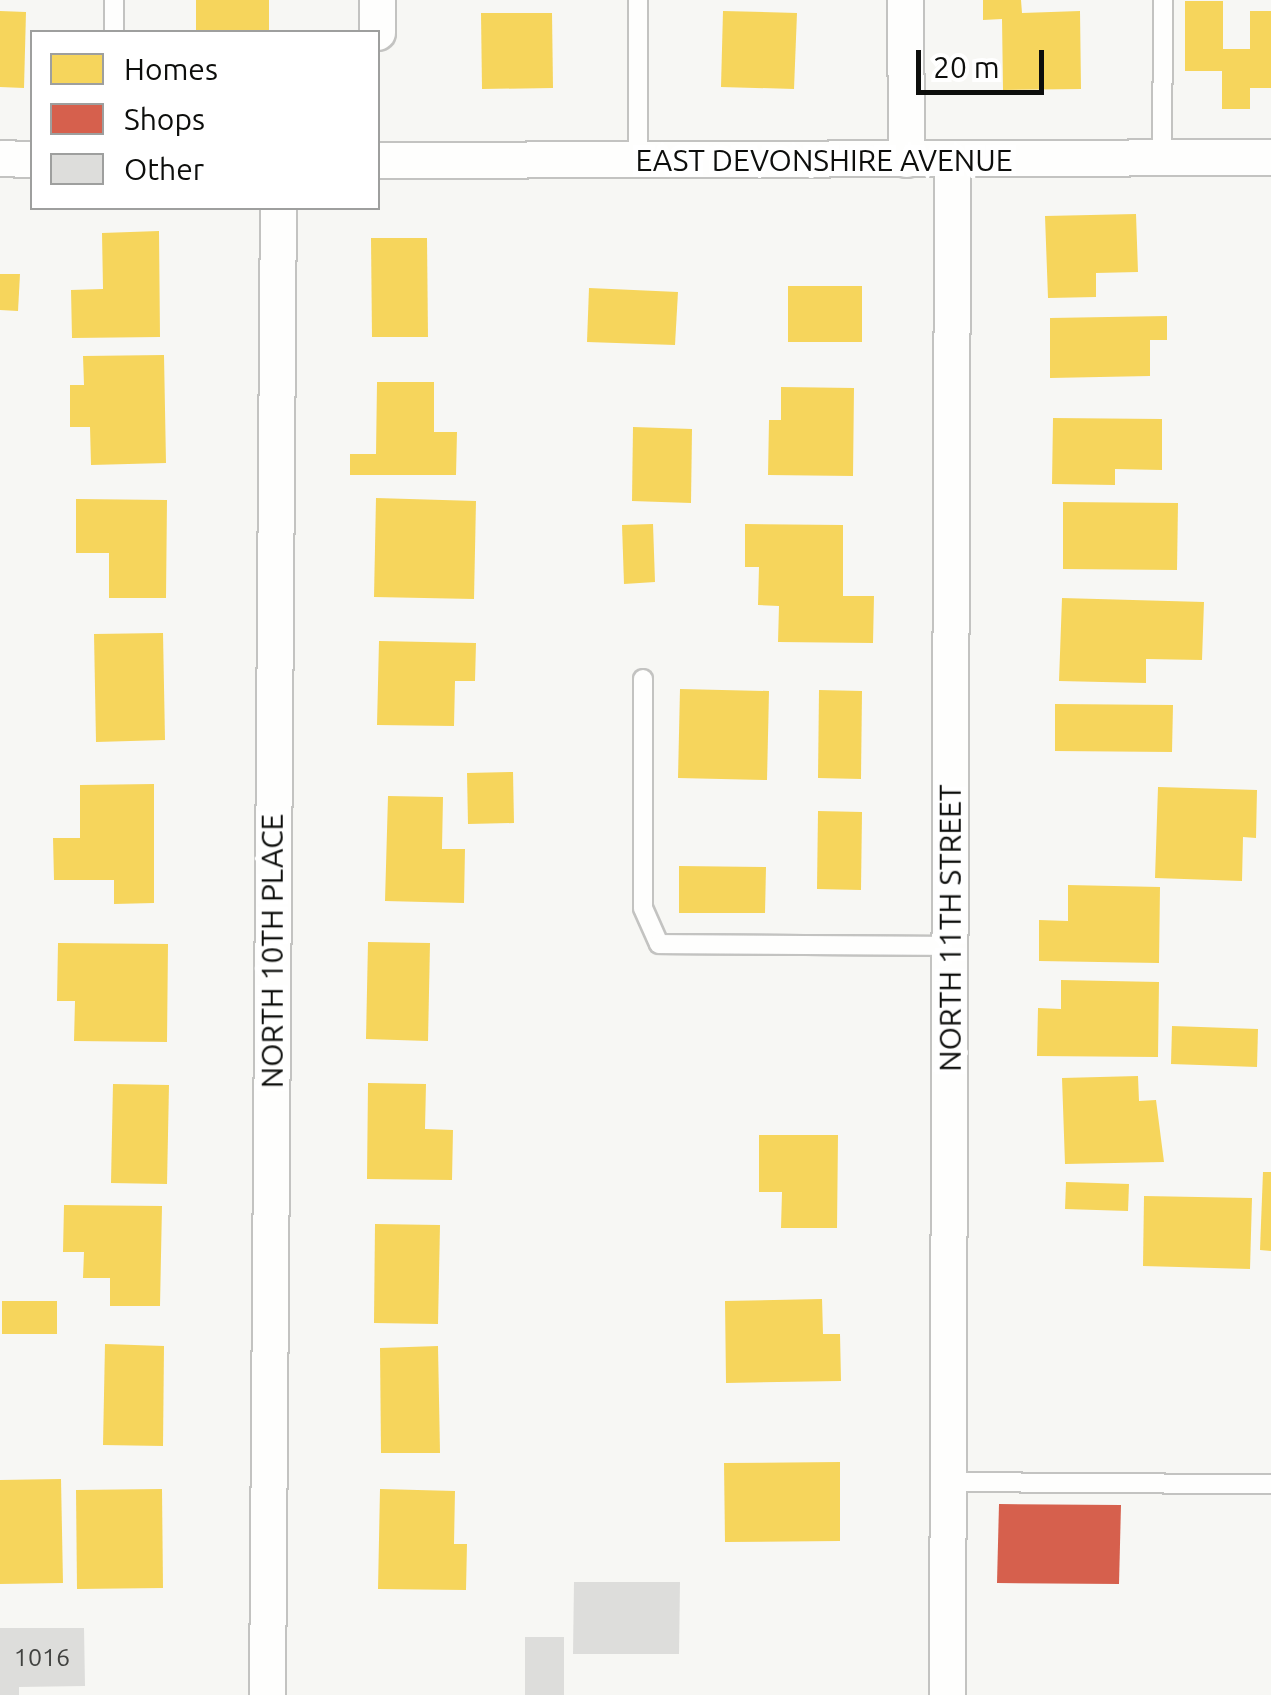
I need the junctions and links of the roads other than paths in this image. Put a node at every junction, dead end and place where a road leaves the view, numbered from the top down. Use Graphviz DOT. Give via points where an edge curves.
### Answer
graph roads {
  1 [pos="114,0"];
  2 [pos="376,0"];
  3 [pos="638,0"];
  4 [pos="905,0"];
  5 [pos="1163,0"];
  6 [pos="114,30"];
  7 [pos="376,30"];
  8 [pos="1162,157"];
  9 [pos="1271,157"];
  10 [pos="0,158"];
  11 [pos="30,158"];
  12 [pos="906,159"];
  13 [pos="380,160"];
  14 [pos="638,160"];
  15 [pos="952,162"];
  16 [pos="278,210"];
  17 [pos="643,679"];
  18 [pos="950,946"];
  19 [pos="948,1482"];
  20 [pos="1271,1484"];
  21 [pos="268,1695"];
  22 [pos="948,1695"];
  1 -- 6 [label="lane"];
  2 -- 7 [label="street"];
  3 -- 14 [label="lane"];
  4 -- 12 [label="street"];
  5 -- 8 [label="lane"];
  8 -- 9 [label="street, EAST DEVONSHIRE AVENUE"];
  8 -- 15 [label="street, EAST DEVONSHIRE AVENUE"];
  10 -- 11 [label="street"];
  12 -- 14 [label="street, EAST DEVONSHIRE AVENUE"];
  12 -- 15 [label="street, EAST DEVONSHIRE AVENUE"];
  13 -- 14 [label="street, EAST DEVONSHIRE AVENUE"];
  15 -- 18 [label="street, NORTH 11TH STREET"];
  16 -- 21 [label="street, NORTH 10TH PLACE"];
  17 -- 18 [label="lane" via="643,908 659,944"];
  18 -- 19 [label="street, NORTH 11TH STREET"];
  19 -- 20 [label="lane"];
  19 -- 22 [label="street, NORTH 11TH STREET"];
}
